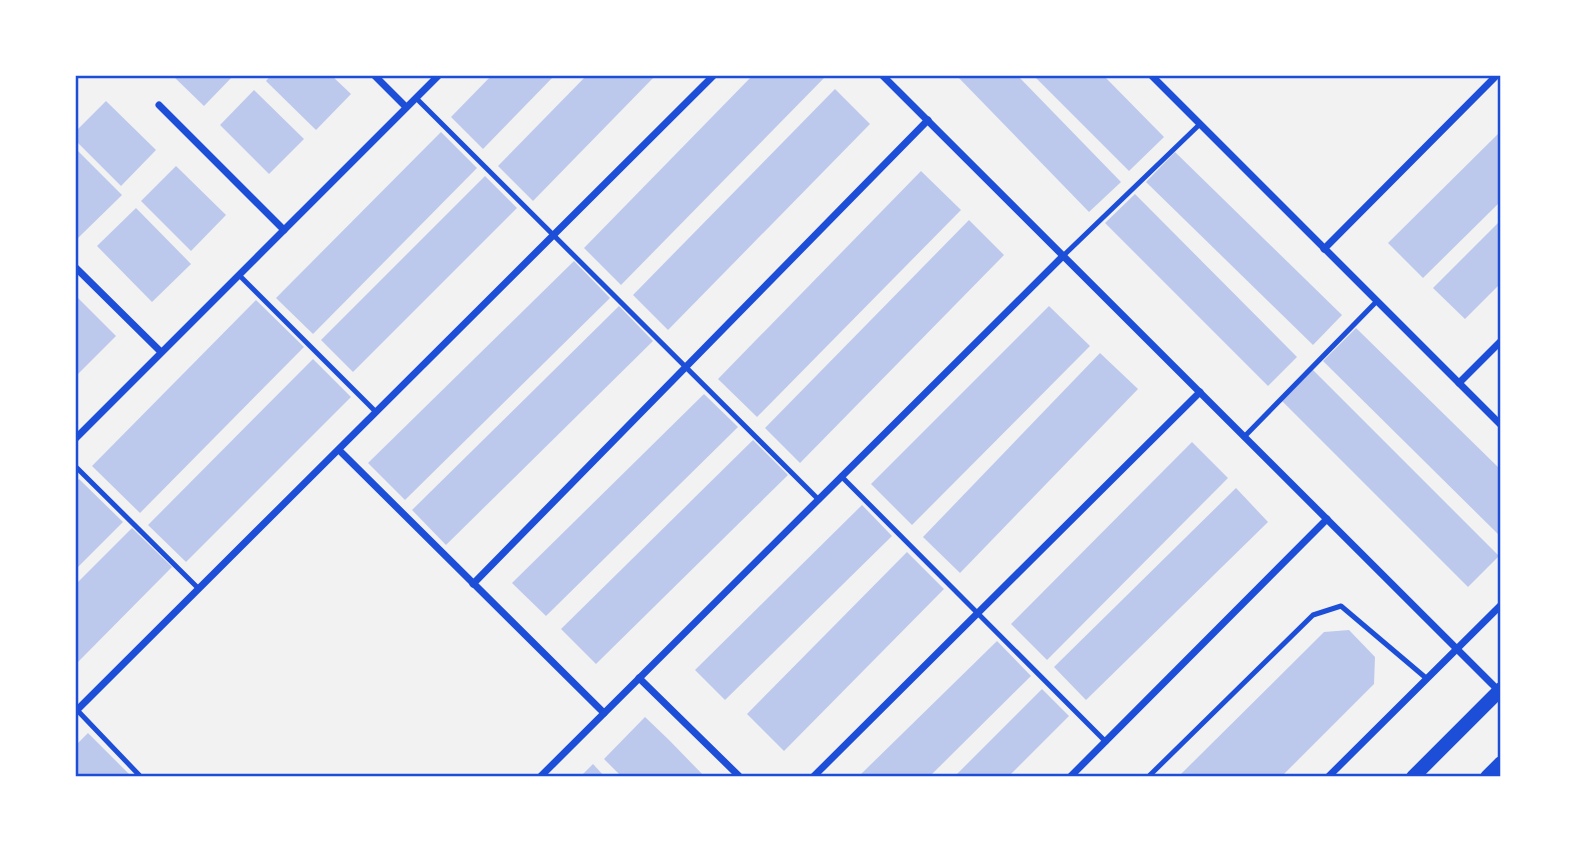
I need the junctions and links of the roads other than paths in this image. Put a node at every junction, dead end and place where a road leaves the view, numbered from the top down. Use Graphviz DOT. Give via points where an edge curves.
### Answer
graph roads {
  1 [pos="374,75"];
  2 [pos="439,75"];
  3 [pos="714,75"];
  4 [pos="1151,75"];
  5 [pos="1499,75"];
  6 [pos="888,77"];
  7 [pos="416,98"];
  8 [pos="159,105"];
  9 [pos="406,107"];
  10 [pos="928,120"];
  11 [pos="1200,124"];
  12 [pos="284,230"];
  13 [pos="554,235"];
  14 [pos="1324,249"];
  15 [pos="1063,256"];
  16 [pos="75,267"];
  17 [pos="239,275"];
  18 [pos="1377,301"];
  19 [pos="1501,341"];
  20 [pos="161,352"];
  21 [pos="686,367"];
  22 [pos="1459,383"];
  23 [pos="1200,392"];
  24 [pos="376,412"];
  25 [pos="1501,425"];
  26 [pos="1244,437"];
  27 [pos="75,439"];
  28 [pos="338,450"];
  29 [pos="75,466"];
  30 [pos="841,476"];
  31 [pos="818,499"];
  32 [pos="1327,519"];
  33 [pos="473,584"];
  34 [pos="198,589"];
  35 [pos="1501,605"];
  36 [pos="978,613"];
  37 [pos="1456,648"];
  38 [pos="639,678"];
  39 [pos="1426,678"];
  40 [pos="1500,691"];
  41 [pos="76,711"];
  42 [pos="604,713"];
  43 [pos="1105,742"];
  44 [pos="1501,763"];
  45 [pos="141,777"];
  46 [pos="540,777"];
  47 [pos="740,777"];
  48 [pos="813,777"];
  49 [pos="1070,777"];
  50 [pos="1148,777"];
  51 [pos="1328,777"];
  52 [pos="1413,777"];
  53 [pos="1487,777"];
  1 -- 9 [label="street"];
  2 -- 7 [label="street"];
  3 -- 13 [label="street"];
  4 -- 11 [label="street"];
  5 -- 14 [label="street"];
  6 -- 10 [label="street"];
  7 -- 9 [label="street"];
  7 -- 13 [label="lane"];
  8 -- 12 [label="street"];
  9 -- 12 [label="street"];
  10 -- 15 [label="street"];
  10 -- 21 [label="street"];
  11 -- 14 [label="street"];
  11 -- 15 [label="lane"];
  12 -- 17 [label="street"];
  13 -- 21 [label="lane"];
  13 -- 24 [label="street"];
  14 -- 18 [label="street"];
  15 -- 23 [label="street"];
  15 -- 30 [label="street"];
  16 -- 20 [label="street"];
  17 -- 20 [label="street"];
  17 -- 24 [label="lane"];
  18 -- 22 [label="street"];
  18 -- 26 [label="lane"];
  19 -- 22 [label="street"];
  20 -- 27 [label="street"];
  21 -- 31 [label="lane"];
  21 -- 33 [label="street"];
  22 -- 25 [label="street"];
  23 -- 26 [label="street"];
  23 -- 36 [label="street"];
  24 -- 28 [label="street"];
  26 -- 32 [label="street"];
  28 -- 33 [label="street"];
  28 -- 34 [label="street"];
  29 -- 34 [label="lane"];
  30 -- 31 [label="street"];
  30 -- 36 [label="lane"];
  31 -- 38 [label="street"];
  32 -- 37 [label="street"];
  32 -- 43 [label="street"];
  33 -- 42 [label="street"];
  34 -- 41 [label="street"];
  35 -- 37 [label="street"];
  36 -- 43 [label="lane"];
  36 -- 48 [label="street"];
  37 -- 39 [label="street"];
  37 -- 40 [label="street"];
  38 -- 42 [label="street"];
  38 -- 47 [label="street"];
  39 -- 50 [label="lane" via="1341,606 1313,615"];
  39 -- 51 [label="street"];
  40 -- 52 [label="main road"];
  41 -- 45 [label="lane"];
  42 -- 46 [label="street"];
  43 -- 49 [label="street"];
  44 -- 53 [label="main road"];
}
